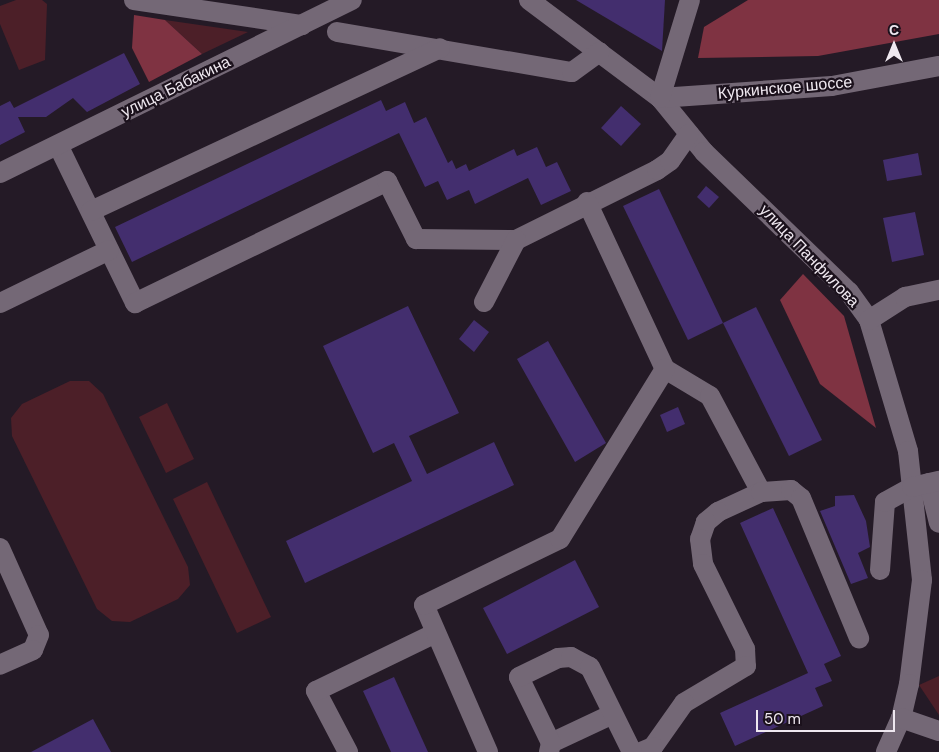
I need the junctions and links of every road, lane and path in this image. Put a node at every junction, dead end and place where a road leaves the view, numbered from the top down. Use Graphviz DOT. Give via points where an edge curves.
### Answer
graph roads {
  1 [pos="134,0"];
  2 [pos="352,0"];
  3 [pos="529,0"];
  4 [pos="690,0"];
  5 [pos="302,25"];
  6 [pos="337,32"];
  7 [pos="440,48"];
  8 [pos="600,52"];
  9 [pos="939,66"];
  10 [pos="660,98"];
  11 [pos="689,134"];
  12 [pos="58,145"];
  13 [pos="0,173"];
  14 [pos="587,202"];
  15 [pos="91,212"];
  16 [pos="516,240"];
  17 [pos="109,250"];
  18 [pos="939,290"];
  19 [pos="484,302"];
  20 [pos="0,303"];
  21 [pos="869,320"];
  22 [pos="665,369"];
  23 [pos="927,484"];
  24 [pos="761,492"];
  25 [pos="939,523"];
  26 [pos="0,548"];
  27 [pos="880,570"];
  28 [pos="436,633"];
  29 [pos="859,638"];
  30 [pos="0,665"];
  31 [pos="613,714"];
  32 [pos="901,718"];
  33 [pos="939,731"];
  34 [pos="550,748"];
  35 [pos="348,752"];
  36 [pos="488,752"];
  37 [pos="632,752"];
  38 [pos="641,752"];
  39 [pos="886,752"];
  1 -- 5 [label="street"];
  2 -- 5 [label="street, улица Бабакина"];
  3 -- 8 [label="street, улица Панфилова"];
  4 -- 10 [label="street"];
  5 -- 12 [label="street, улица Бабакина"];
  6 -- 7 [label="street"];
  7 -- 8 [label="street" via="572,72"];
  7 -- 15 [label="street"];
  8 -- 10 [label="street, улица Панфилова"];
  9 -- 10 [label="street, Куркинское шоссе" via="832,86"];
  10 -- 11 [label="street, улица Панфилова"];
  11 -- 14 [label="street" via="670,161 657,170"];
  11 -- 21 [label="street, улица Панфилова" via="849,292"];
  12 -- 13 [label="street, улица Бабакина"];
  12 -- 15 [label="street"];
  14 -- 16 [label="street"];
  14 -- 22 [label="street"];
  15 -- 17 [label="street"];
  16 -- 17 [label="street" via="416,239 386,181 135,302"];
  16 -- 19 [label="street"];
  17 -- 20 [label="street"];
  18 -- 21 [label="street" via="905,297"];
  21 -- 23 [label="street, улица Панфилова" via="908,451"];
  22 -- 24 [label="street" via="710,396"];
  22 -- 28 [label="street" via="560,539 424,605"];
  23 -- 25 [label="street"];
  23 -- 27 [label="street" via="885,502"];
  23 -- 32 [label="street, улица Панфилова" via="922,580"];
  24 -- 29 [label="street" via="791,490 801,498"];
  24 -- 38 [label="street" via="718,512 706,522 700,539 703,564 745,649 746,666 684,703 653,747"];
  26 -- 30 [label="street" via="39,635 33,650"];
  28 -- 35 [label="street" via="316,691"];
  28 -- 36 [label="street"];
  31 -- 34 [label="street"];
  31 -- 34 [label="street" via="590,667 576,658 558,658 519,676"];
  31 -- 37 [label="street"];
  32 -- 33 [label="street"];
  32 -- 39 [label="street, улица Панфилова"];
}
